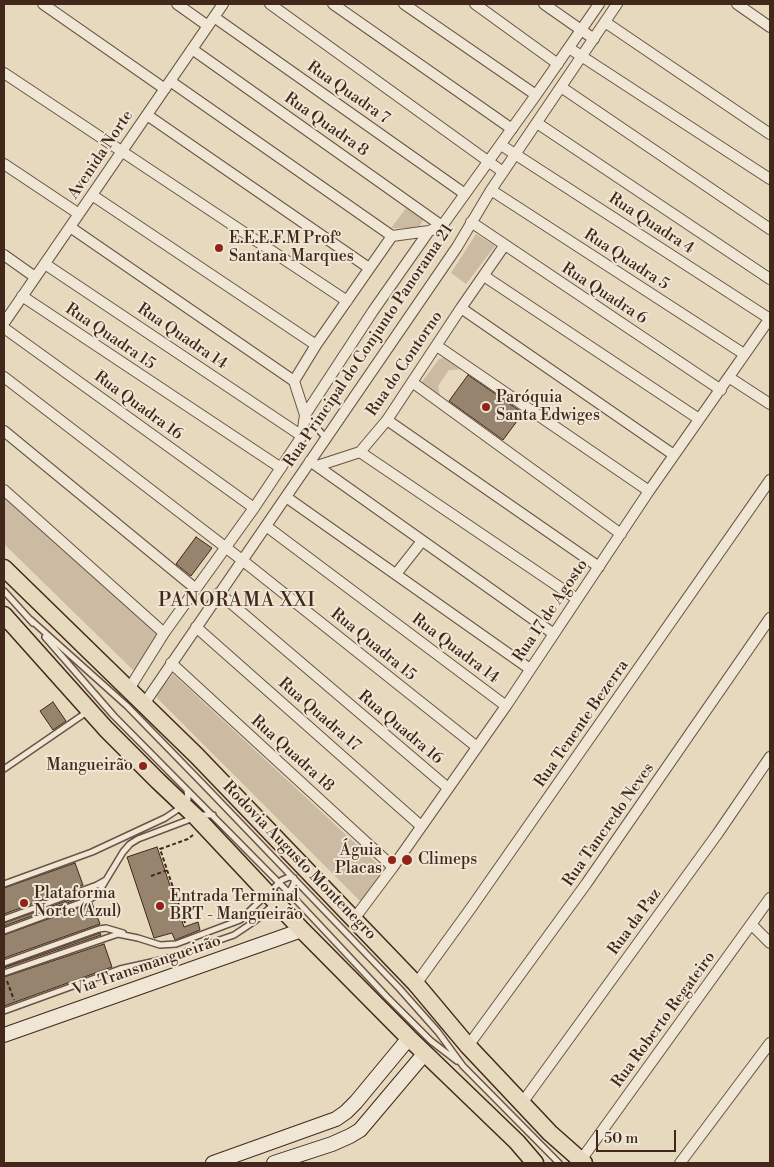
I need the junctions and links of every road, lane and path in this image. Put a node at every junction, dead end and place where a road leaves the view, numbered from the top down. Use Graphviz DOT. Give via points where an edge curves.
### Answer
graph roads {
  1 [pos="43,4"];
  2 [pos="177,4"];
  3 [pos="223,4"];
  4 [pos="270,4"];
  5 [pos="333,4"];
  6 [pos="404,4"];
  7 [pos="475,4"];
  8 [pos="544,4"];
  9 [pos="598,4"];
  10 [pos="617,4"];
  11 [pos="737,4"];
  12 [pos="211,22"];
  13 [pos="605,22"];
  14 [pos="770,27"];
  15 [pos="580,30"];
  16 [pos="594,39"];
  17 [pos="569,48"];
  18 [pos="192,49"];
  19 [pos="582,56"];
  20 [pos="558,64"];
  21 [pos="4,73"];
  22 [pos="167,85"];
  23 [pos="561,87"];
  24 [pos="536,95"];
  25 [pos="147,115"];
  26 [pos="537,123"];
  27 [pos="512,129"];
  28 [pos="770,134"];
  29 [pos="501,145"];
  30 [pos="122,151"];
  31 [pos="516,155"];
  32 [pos="489,162"];
  33 [pos="4,164"];
  34 [pos="503,172"];
  35 [pos="770,179"];
  36 [pos="491,190"];
  37 [pos="465,194"];
  38 [pos="92,195"];
  39 [pos="79,214"];
  40 [pos="471,222"];
  41 [pos="442,226"];
  42 [pos="70,227"];
  43 [pos="770,229"];
  44 [pos="429,231"];
  45 [pos="392,236"];
  46 [pos="504,246"];
  47 [pos="4,255"];
  48 [pos="45,264"];
  49 [pos="369,268"];
  50 [pos="484,276"];
  51 [pos="35,277"];
  52 [pos="770,279"];
  53 [pos="22,296"];
  54 [pos="347,301"];
  55 [pos="461,308"];
  56 [pos="770,319"];
  57 [pos="4,323"];
  58 [pos="4,328"];
  59 [pos="316,345"];
  60 [pos="437,346"];
  61 [pos="744,354"];
  62 [pos="4,377"];
  63 [pos="730,378"];
  64 [pos="294,381"];
  65 [pos="412,382"];
  66 [pos="721,390"];
  67 [pos="770,404"];
  68 [pos="305,415"];
  69 [pos="699,419"];
  70 [pos="387,420"];
  71 [pos="4,431"];
  72 [pos="302,436"];
  73 [pos="326,438"];
  74 [pos="360,452"];
  75 [pos="674,455"];
  76 [pos="313,464"];
  77 [pos="281,468"];
  78 [pos="770,480"];
  79 [pos="4,490"];
  80 [pos="649,490"];
  81 [pos="286,497"];
  82 [pos="254,508"];
  83 [pos="266,526"];
  84 [pos="622,534"];
  85 [pos="422,541"];
  86 [pos="226,548"];
  87 [pos="242,560"];
  88 [pos="599,567"];
  89 [pos="4,568"];
  90 [pos="396,574"];
  91 [pos="196,589"];
  92 [pos="4,591"];
  93 [pos="219,593"];
  94 [pos="577,600"];
  95 [pos="4,616"];
  96 [pos="770,618"];
  97 [pos="31,620"];
  98 [pos="196,627"];
  99 [pos="164,633"];
  100 [pos="554,634"];
  101 [pos="171,663"];
  102 [pos="530,669"];
  103 [pos="129,689"];
  104 [pos="144,704"];
  105 [pos="506,706"];
  106 [pos="90,710"];
  107 [pos="477,747"];
  108 [pos="770,757"];
  109 [pos="4,769"];
  110 [pos="448,788"];
  111 [pos="185,798"];
  112 [pos="213,816"];
  113 [pos="196,817"];
  114 [pos="421,826"];
  115 [pos="193,835"];
  116 [pos="393,867"];
  117 [pos="168,870"];
  118 [pos="151,876"];
  119 [pos="294,878"];
  120 [pos="107,879"];
  121 [pos="4,884"];
  122 [pos="278,893"];
  123 [pos="770,898"];
  124 [pos="4,919"];
  125 [pos="354,919"];
  126 [pos="185,922"];
  127 [pos="752,925"];
  128 [pos="302,930"];
  129 [pos="4,931"];
  130 [pos="125,935"];
  131 [pos="770,943"];
  132 [pos="4,963"];
  133 [pos="5,976"];
  134 [pos="416,984"];
  135 [pos="15,1002"];
  136 [pos="4,1011"];
  137 [pos="4,1035"];
  138 [pos="408,1038"];
  139 [pos="770,1043"];
  140 [pos="468,1046"];
  141 [pos="425,1053"];
  142 [pos="463,1066"];
  143 [pos="522,1103"];
  144 [pos="583,1162"];
  145 [pos="213,1163"];
  146 [pos="274,1163"];
  147 [pos="535,1163"];
  148 [pos="558,1163"];
  149 [pos="680,1163"];
  1 -- 22 [label="street"];
  2 -- 12 [label="street, Rua Quadra 7"];
  3 -- 12 [label="street, Avenida Norte"];
  4 -- 32 [label="street"];
  5 -- 27 [label="street"];
  6 -- 24 [label="street"];
  7 -- 20 [label="street"];
  8 -- 15 [label="street"];
  9 -- 15 [label="street, Rua Principal do Conjunto Panorama 21"];
  10 -- 13 [label="street, Rua Principal do Conjunto Panorama 21"];
  11 -- 14 [label="street"];
  12 -- 18 [label="street, Avenida Norte"];
  12 -- 37 [label="street, Rua Quadra 7"];
  13 -- 16 [label="street, Rua Principal do Conjunto Panorama 21"];
  13 -- 28 [label="street"];
  15 -- 16 [label="street"];
  15 -- 17 [label="street, Rua Principal do Conjunto Panorama 21"];
  16 -- 19 [label="street, Rua Principal do Conjunto Panorama 21"];
  17 -- 19 [label="street"];
  17 -- 20 [label="street, Rua Principal do Conjunto Panorama 21"];
  18 -- 22 [label="street, Avenida Norte"];
  18 -- 41 [label="street, Rua Quadra 8"];
  19 -- 23 [label="street, Rua Principal do Conjunto Panorama 21"];
  19 -- 35 [label="street"];
  20 -- 24 [label="street, Rua Principal do Conjunto Panorama 21"];
  21 -- 30 [label="street"];
  22 -- 25 [label="street, Avenida Norte"];
  22 -- 45 [label="street"];
  23 -- 26 [label="street, Rua Principal do Conjunto Panorama 21"];
  23 -- 43 [label="street"];
  24 -- 27 [label="street, Rua Principal do Conjunto Panorama 21"];
  25 -- 30 [label="street, Avenida Norte"];
  25 -- 49 [label="street"];
  26 -- 31 [label="street, Rua Principal do Conjunto Panorama 21"];
  26 -- 52 [label="street"];
  27 -- 29 [label="street, Rua Principal do Conjunto Panorama 21"];
  29 -- 31 [label="street"];
  29 -- 32 [label="street, Rua Principal do Conjunto Panorama 21"];
  30 -- 38 [label="street, Avenida Norte"];
  30 -- 54 [label="street"];
  31 -- 34 [label="street, Rua Principal do Conjunto Panorama 21"];
  31 -- 56 [label="street, Rua Quadra 4"];
  32 -- 34 [label="street"];
  32 -- 37 [label="street, Rua Principal do Conjunto Panorama 21"];
  33 -- 39 [label="street"];
  34 -- 36 [label="street, Rua Principal do Conjunto Panorama 21"];
  36 -- 40 [label="street, Rua Principal do Conjunto Panorama 21"];
  36 -- 61 [label="street, Rua Quadra 5"];
  37 -- 41 [label="street, Rua Principal do Conjunto Panorama 21"];
  38 -- 39 [label="street, Avenida Norte"];
  38 -- 59 [label="street"];
  39 -- 42 [label="street, Avenida Norte"];
  40 -- 46 [label="street, Rua Quadra 6"];
  40 -- 73 [label="street, Rua Principal do Conjunto Panorama 21"];
  41 -- 44 [label="street, Rua Principal do Conjunto Panorama 21"];
  42 -- 48 [label="street, Avenida Norte"];
  42 -- 64 [label="street"];
  44 -- 45 [label="street"];
  44 -- 68 [label="street, Rua Principal do Conjunto Panorama 21"];
  45 -- 49 [label="street"];
  46 -- 50 [label="street, Rua do Contorno"];
  46 -- 66 [label="street, Rua Quadra 6"];
  47 -- 51 [label="street"];
  48 -- 51 [label="street, Avenida Norte"];
  48 -- 72 [label="street, Rua Quadra 14"];
  49 -- 54 [label="street"];
  50 -- 55 [label="street, Rua do Contorno"];
  50 -- 69 [label="street"];
  51 -- 53 [label="street, Avenida Norte"];
  53 -- 57 [label="street, Avenida Norte"];
  53 -- 77 [label="street, Rua Quadra 15"];
  54 -- 59 [label="street"];
  55 -- 60 [label="street, Rua do Contorno"];
  55 -- 75 [label="street"];
  56 -- 61 [label="street, Rua 17 de Agosto"];
  58 -- 82 [label="street, Rua Quadra 16"];
  59 -- 64 [label="street"];
  60 -- 65 [label="street, Rua do Contorno"];
  60 -- 80 [label="street"];
  61 -- 63 [label="street, Rua 17 de Agosto"];
  62 -- 86 [label="street"];
  63 -- 66 [label="street, Rua 17 de Agosto"];
  63 -- 67 [label="street"];
  64 -- 68 [label="street"];
  65 -- 70 [label="street, Rua do Contorno"];
  65 -- 84 [label="street"];
  66 -- 69 [label="street, Rua 17 de Agosto"];
  68 -- 72 [label="street, Rua Principal do Conjunto Panorama 21"];
  68 -- 73 [label="lane"];
  69 -- 75 [label="street, Rua 17 de Agosto"];
  70 -- 74 [label="street, Rua do Contorno"];
  70 -- 88 [label="street"];
  71 -- 91 [label="street"];
  72 -- 77 [label="street, Rua Principal do Conjunto Panorama 21"];
  73 -- 76 [label="street, Rua Principal do Conjunto Panorama 21"];
  74 -- 76 [label="street"];
  74 -- 94 [label="street"];
  75 -- 80 [label="street, Rua 17 de Agosto"];
  76 -- 81 [label="street, Rua Principal do Conjunto Panorama 21"];
  76 -- 85 [label="street"];
  77 -- 82 [label="street, Rua Principal do Conjunto Panorama 21"];
  78 -- 134 [label="street, Rua Tenente Bezerra"];
  79 -- 99 [label="street"];
  80 -- 84 [label="street, Rua 17 de Agosto"];
  81 -- 83 [label="street, Rua Principal do Conjunto Panorama 21"];
  81 -- 90 [label="street"];
  82 -- 86 [label="street, Rua Principal do Conjunto Panorama 21"];
  83 -- 87 [label="street, Rua Principal do Conjunto Panorama 21"];
  83 -- 105 [label="street, Rua Quadra 14"];
  84 -- 88 [label="street, Rua 17 de Agosto"];
  85 -- 90 [label="street"];
  85 -- 100 [label="street"];
  86 -- 87 [label="street, Rua Quadra 15"];
  86 -- 91 [label="street, Rua Principal do Conjunto Panorama 21"];
  87 -- 93 [label="street, Rua Principal do Conjunto Panorama 21"];
  87 -- 107 [label="street, Rua Quadra 15"];
  88 -- 94 [label="street, Rua 17 de Agosto"];
  89 -- 103 [label="main road, Rodovia Augusto Montenegro"];
  90 -- 102 [label="street"];
  91 -- 99 [label="street, Rua Principal do Conjunto Panorama 21"];
  92 -- 97 [label="lane"];
  93 -- 98 [label="street, Rua Principal do Conjunto Panorama 21"];
  93 -- 110 [label="street, Rua Quadra 16"];
  94 -- 100 [label="street, Rua 17 de Agosto"];
  95 -- 106 [label="main road"];
  96 -- 140 [label="street, Rua Tancredo Neves" via="586,884"];
  97 -- 111 [label="lane"];
  97 -- 119 [label="lane" via="127,706"];
  98 -- 101 [label="street, Rua Principal do Conjunto Panorama 21"];
  98 -- 114 [label="street, Rua Quadra 17"];
  99 -- 103 [label="street, Rua Principal do Conjunto Panorama 21"];
  100 -- 102 [label="street, Rua 17 de Agosto"];
  101 -- 104 [label="street, Rua Principal do Conjunto Panorama 21"];
  101 -- 116 [label="street, Rua Quadra 18"];
  102 -- 105 [label="street, Rua 17 de Agosto"];
  103 -- 104 [label="main road, Rodovia Augusto Montenegro"];
  104 -- 125 [label="main road, Rodovia Augusto Montenegro"];
  105 -- 107 [label="street, Rua 17 de Agosto"];
  106 -- 109 [label="lane"];
  106 -- 111 [label="main road"];
  107 -- 110 [label="street, Rua 17 de Agosto"];
  108 -- 143 [label="street, Rua da Paz"];
  110 -- 114 [label="street, Rua 17 de Agosto"];
  111 -- 112 [label="lane"];
  111 -- 113 [label="main road"];
  111 -- 121 [label="lane" via="165,818 92,852"];
  112 -- 113 [label="lane"];
  112 -- 122 [label="lane"];
  113 -- 120 [label="lane" via="130,844"];
  113 -- 122 [label="main road"];
  114 -- 116 [label="street, Rua 17 de Agosto"];
  115 -- 117 [label="path" via="160,849"];
  116 -- 125 [label="street, Rua 17 de Agosto"];
  117 -- 118 [label="path"];
  117 -- 126 [label="path"];
  119 -- 122 [label="lane" via="294,883"];
  119 -- 122 [label="lane" via="288,878"];
  119 -- 142 [label="lane" via="399,988"];
  120 -- 124 [label="lane"];
  120 -- 129 [label="lane" via="97,895 88,900"];
  122 -- 128 [label="main road"];
  122 -- 130 [label="lane" via="231,925 176,944 160,945"];
  122 -- 136 [label="lane" via="255,921 234,935 165,959 120,969"];
  122 -- 142 [label="lane" via="431,1041"];
  123 -- 127 [label="street, Rua Roberto Regateiro"];
  125 -- 134 [label="main road, Rodovia Augusto Montenegro"];
  127 -- 131 [label="street"];
  127 -- 144 [label="street, Rua Roberto Regateiro"];
  128 -- 137 [label="street, Via Transmangueirão"];
  128 -- 138 [label="main road"];
  130 -- 132 [label="lane" via="116,930 99,929"];
  130 -- 133 [label="lane" via="107,936"];
  133 -- 135 [label="path"];
  134 -- 140 [label="main road, Rodovia Augusto Montenegro"];
  138 -- 141 [label="main road"];
  138 -- 145 [label="street" via="356,1102 336,1119"];
  139 -- 149 [label="street"];
  140 -- 143 [label="main road, Rodovia Augusto Montenegro"];
  141 -- 146 [label="street" via="360,1130 332,1144"];
  141 -- 147 [label="main road"];
  142 -- 148 [label="lane"];
  143 -- 144 [label="main road, Rodovia Augusto Montenegro"];
}
